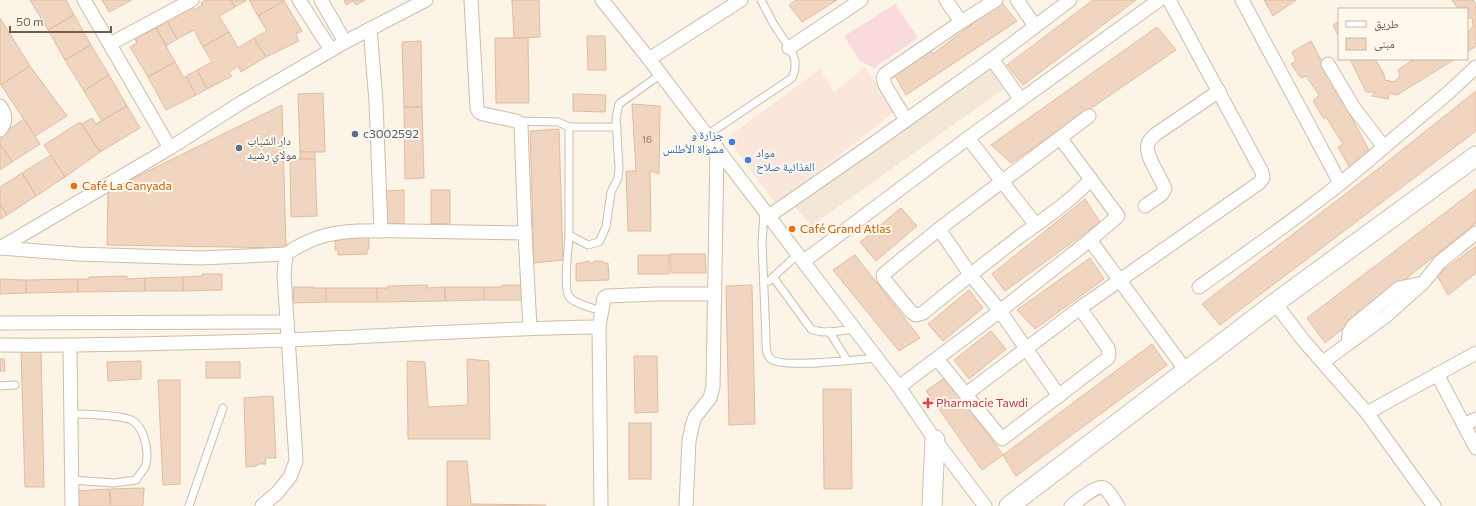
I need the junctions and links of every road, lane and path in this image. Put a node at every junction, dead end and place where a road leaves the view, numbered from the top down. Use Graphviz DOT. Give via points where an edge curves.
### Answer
graph roads {
  1 [pos="84,0"];
  2 [pos="192,0"];
  3 [pos="299,0"];
  4 [pos="321,0"];
  5 [pos="426,0"];
  6 [pos="471,0"];
  7 [pos="602,0"];
  8 [pos="741,0"];
  9 [pos="762,0"];
  10 [pos="861,0"];
  11 [pos="946,0"];
  12 [pos="996,0"];
  13 [pos="1017,0"];
  14 [pos="1070,0"];
  15 [pos="1159,0"];
  16 [pos="1169,0"];
  17 [pos="1242,0"];
  18 [pos="962,22"];
  19 [pos="1035,26"];
  20 [pos="370,29"];
  21 [pos="345,42"];
  22 [pos="110,44"];
  23 [pos="790,48"];
  24 [pos="331,50"];
  25 [pos="649,59"];
  26 [pos="992,59"];
  27 [pos="1328,64"];
  28 [pos="1476,67"];
  29 [pos="660,74"];
  30 [pos="1219,91"];
  31 [pos="1021,100"];
  32 [pos="0,106"];
  33 [pos="1089,116"];
  34 [pos="906,120"];
  35 [pos="516,121"];
  36 [pos="569,127"];
  37 [pos="616,127"];
  38 [pos="0,130"];
  39 [pos="707,135"];
  40 [pos="968,138"];
  41 [pos="1061,139"];
  42 [pos="1384,147"];
  43 [pos="170,148"];
  44 [pos="717,148"];
  45 [pos="1476,156"];
  46 [pos="1091,179"];
  47 [pos="1003,182"];
  48 [pos="1340,183"];
  49 [pos="1145,206"];
  50 [pos="767,213"];
  51 [pos="1036,225"];
  52 [pos="939,229"];
  53 [pos="381,231"];
  54 [pos="525,232"];
  55 [pos="1476,233"];
  56 [pos="569,234"];
  57 [pos="1090,240"];
  58 [pos="0,248"];
  59 [pos="286,254"];
  60 [pos="801,257"];
  61 [pos="970,274"];
  62 [pos="773,278"];
  63 [pos="1119,281"];
  64 [pos="765,285"];
  65 [pos="1199,287"];
  66 [pos="715,294"];
  67 [pos="1275,303"];
  68 [pos="1080,308"];
  69 [pos="602,311"];
  70 [pos="1000,311"];
  71 [pos="287,322"];
  72 [pos="0,323"];
  73 [pos="599,327"];
  74 [pos="530,328"];
  75 [pos="855,329"];
  76 [pos="829,331"];
  77 [pos="288,340"];
  78 [pos="0,345"];
  79 [pos="70,346"];
  80 [pos="1026,350"];
  81 [pos="1476,352"];
  82 [pos="877,358"];
  83 [pos="937,359"];
  84 [pos="847,360"];
  85 [pos="1323,362"];
  86 [pos="1187,372"];
  87 [pos="1437,374"];
  88 [pos="0,386"];
  89 [pos="15,386"];
  90 [pos="899,387"];
  91 [pos="966,394"];
  92 [pos="1059,396"];
  93 [pos="223,408"];
  94 [pos="1367,413"];
  95 [pos="71,414"];
  96 [pos="1470,422"];
  97 [pos="935,440"];
  98 [pos="1476,448"];
  99 [pos="71,480"];
  100 [pos="72,506"];
  101 [pos="189,506"];
  102 [pos="262,506"];
  103 [pos="601,506"];
  104 [pos="686,506"];
  105 [pos="927,506"];
  106 [pos="932,506"];
  107 [pos="985,506"];
  108 [pos="1009,506"];
  109 [pos="1071,506"];
  110 [pos="1118,506"];
  111 [pos="1434,506"];
  1 -- 22 [label="street"];
  2 -- 22 [label="street"];
  3 -- 24 [label="street"];
  4 -- 21 [label="street"];
  5 -- 20 [label="street"];
  6 -- 35 [label="street" via="477,108 483,114"];
  7 -- 25 [label="street"];
  8 -- 25 [label="street"];
  9 -- 23 [label="lane" via="773,23"];
  10 -- 23 [label="street"];
  11 -- 18 [label="street"];
  12 -- 18 [label="street"];
  13 -- 19 [label="street"];
  14 -- 19 [label="street"];
  15 -- 31 [label="street"];
  16 -- 30 [label="street"];
  17 -- 48 [label="street"];
  18 -- 34 [label="street" via="885,74 885,85"];
  19 -- 26 [label="street"];
  20 -- 21 [label="street"];
  20 -- 53 [label="street" via="376,102"];
  21 -- 24 [label="street"];
  22 -- 43 [label="street"];
  23 -- 39 [label="lane" via="796,69 792,78"];
  24 -- 43 [label="street" via="238,104"];
  25 -- 29 [label="street"];
  26 -- 31 [label="street"];
  26 -- 34 [label="street"];
  27 -- 42 [label="street" via="1354,108"];
  28 -- 42 [label="street"];
  29 -- 37 [label="lane" via="619,104"];
  29 -- 39 [label="street"];
  30 -- 49 [label="street" via="1148,142 1147,149 1165,189"];
  30 -- 63 [label="street" via="1263,178"];
  31 -- 40 [label="street"];
  32 -- 38 [label="street" via="6,117"];
  33 -- 41 [label="street"];
  34 -- 50 [label="street"];
  35 -- 36 [label="lane" via="558,122"];
  35 -- 54 [label="street" via="521,126"];
  36 -- 37 [label="lane"];
  36 -- 56 [label="lane"];
  37 -- 56 [label="lane" via="619,168 606,227 599,242 588,245"];
  39 -- 44 [label="street"];
  40 -- 47 [label="street"];
  40 -- 60 [label="street"];
  41 -- 46 [label="street"];
  41 -- 47 [label="street"];
  42 -- 48 [label="street"];
  43 -- 58 [label="street"];
  44 -- 50 [label="street"];
  44 -- 66 [label="street"];
  45 -- 67 [label="street"];
  46 -- 51 [label="street"];
  46 -- 57 [label="street" via="1118,216"];
  47 -- 51 [label="street"];
  47 -- 52 [label="street"];
  48 -- 65 [label="street"];
  50 -- 60 [label="street"];
  50 -- 64 [label="lane" via="762,243"];
  51 -- 61 [label="street"];
  52 -- 61 [label="street"];
  52 -- 61 [label="street" via="886,272 883,275 884,279 916,316"];
  53 -- 54 [label="street"];
  53 -- 59 [label="street" via="328,234 297,246"];
  54 -- 74 [label="street"];
  55 -- 85 [label="street" via="1440,262 1423,283 1386,316"];
  56 -- 69 [label="lane" via="566,288 569,297"];
  57 -- 63 [label="street"];
  57 -- 70 [label="street"];
  58 -- 59 [label="street" via="77,254 201,258"];
  59 -- 71 [label="street" via="284,274"];
  60 -- 62 [label="lane"];
  60 -- 75 [label="street"];
  61 -- 70 [label="street"];
  62 -- 64 [label="lane"];
  62 -- 76 [label="lane" via="811,329"];
  63 -- 68 [label="street"];
  63 -- 86 [label="street"];
  64 -- 84 [label="lane" via="767,352 770,359 798,364"];
  66 -- 69 [label="street" via="607,296 603,301"];
  66 -- 104 [label="street" via="714,387 710,398 695,416 692,426"];
  67 -- 85 [label="street"];
  67 -- 86 [label="street"];
  68 -- 80 [label="street"];
  68 -- 92 [label="street" via="1110,353 1108,358"];
  69 -- 73 [label="street"];
  70 -- 80 [label="street"];
  70 -- 83 [label="street"];
  71 -- 72 [label="street"];
  71 -- 77 [label="street"];
  73 -- 74 [label="street"];
  73 -- 103 [label="street"];
  74 -- 77 [label="street"];
  75 -- 76 [label="lane"];
  75 -- 82 [label="street"];
  76 -- 84 [label="lane"];
  77 -- 79 [label="street"];
  77 -- 102 [label="street" via="296,461 290,477"];
  78 -- 79 [label="street"];
  79 -- 95 [label="street"];
  80 -- 91 [label="street"];
  80 -- 92 [label="street"];
  81 -- 87 [label="street"];
  82 -- 84 [label="lane"];
  82 -- 90 [label="street"];
  83 -- 90 [label="street"];
  83 -- 91 [label="street"];
  85 -- 94 [label="street"];
  86 -- 108 [label="street"];
  87 -- 94 [label="street"];
  87 -- 96 [label="street"];
  88 -- 89 [label="lane"];
  90 -- 97 [label="street"];
  91 -- 92 [label="street" via="1002,439"];
  93 -- 101 [label="lane"];
  94 -- 111 [label="street"];
  95 -- 99 [label="street"];
  95 -- 99 [label="lane" via="96,414 132,421 142,432 147,448 145,467 136,480 114,483"];
  96 -- 98 [label="street"];
  97 -- 106 [label="street"];
  97 -- 107 [label="street"];
  99 -- 100 [label="street"];
  105 -- 106 [label="street"];
  109 -- 110 [label="street" via="1095,488 1101,487 1106,489"];
}
